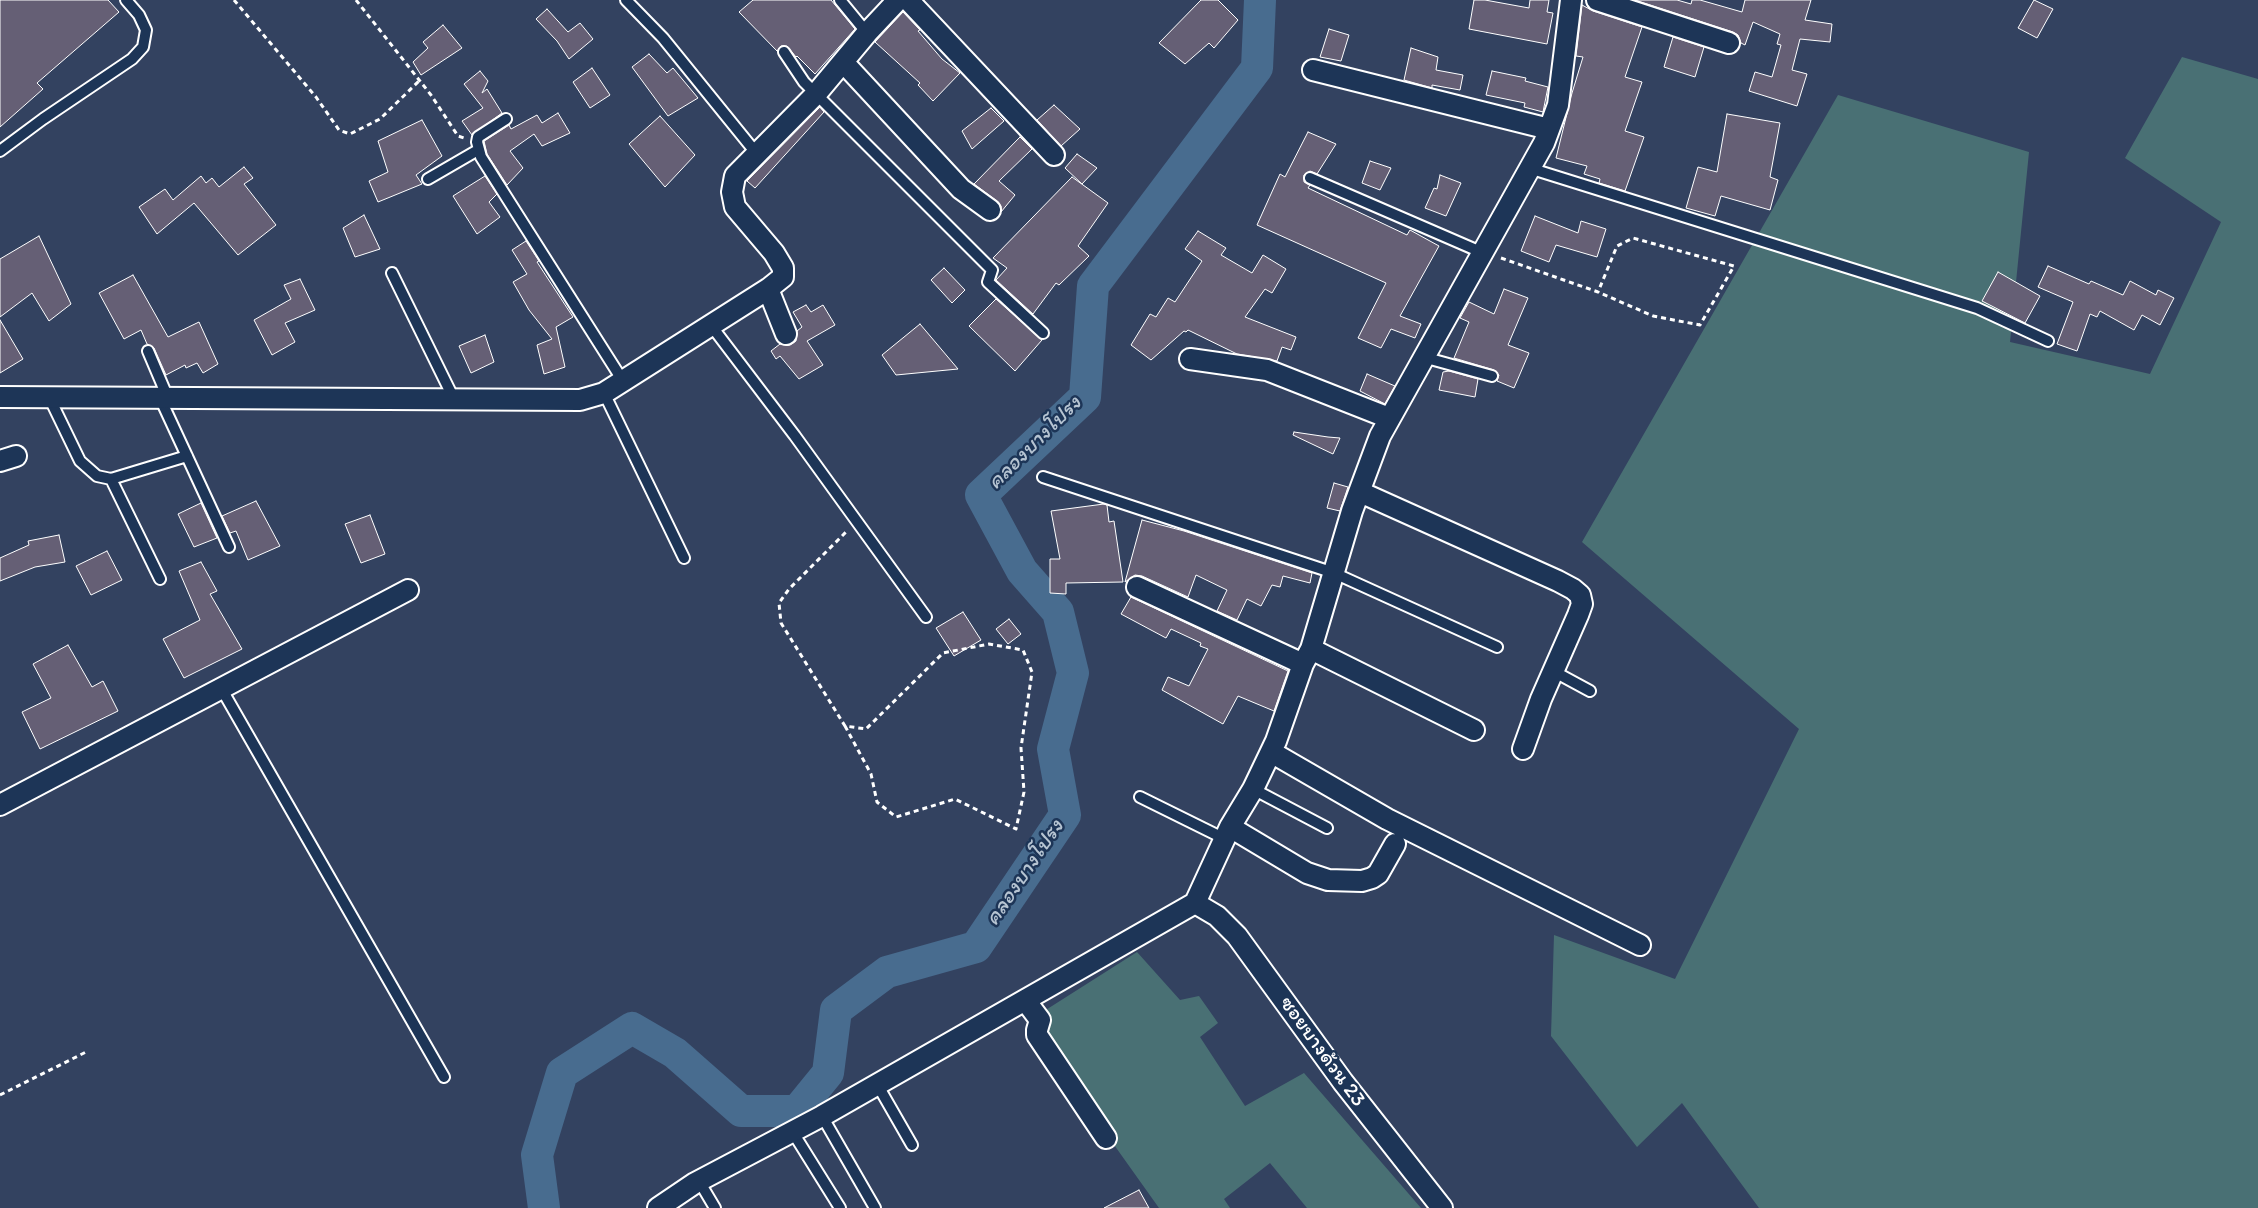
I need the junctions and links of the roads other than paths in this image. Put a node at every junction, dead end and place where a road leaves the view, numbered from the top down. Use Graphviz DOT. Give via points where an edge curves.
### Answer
graph roads {
  1 [pos="126,0"];
  2 [pos="626,0"];
  3 [pos="840,0"];
  4 [pos="898,0"];
  5 [pos="908,0"];
  6 [pos="1571,0"];
  7 [pos="1597,0"];
  8 [pos="867,32"];
  9 [pos="1729,44"];
  10 [pos="784,52"];
  11 [pos="843,62"];
  12 [pos="1313,70"];
  13 [pos="816,94"];
  14 [pos="506,119"];
  15 [pos="1549,129"];
  16 [pos="477,146"];
  17 [pos="0,151"];
  18 [pos="757,154"];
  19 [pos="1054,155"];
  20 [pos="1529,168"];
  21 [pos="1310,178"];
  22 [pos="428,179"];
  23 [pos="990,210"];
  24 [pos="1481,252"];
  25 [pos="392,273"];
  26 [pos="768,289"];
  27 [pos="710,324"];
  28 [pos="1043,333"];
  29 [pos="786,334"];
  30 [pos="2048,340"];
  31 [pos="148,351"];
  32 [pos="1423,357"];
  33 [pos="1190,359"];
  34 [pos="1492,376"];
  35 [pos="623,381"];
  36 [pos="604,393"];
  37 [pos="0,397"];
  38 [pos="49,397"];
  39 [pos="164,398"];
  40 [pos="454,399"];
  41 [pos="1389,418"];
  42 [pos="187,456"];
  43 [pos="1042,477"];
  44 [pos="111,479"];
  45 [pos="1360,492"];
  46 [pos="229,547"];
  47 [pos="684,558"];
  48 [pos="1334,573"];
  49 [pos="160,579"];
  50 [pos="1136,587"];
  51 [pos="408,590"];
  52 [pos="926,617"];
  53 [pos="1497,647"];
  54 [pos="1307,656"];
  55 [pos="1553,671"];
  56 [pos="221,688"];
  57 [pos="1590,691"];
  58 [pos="1474,730"];
  59 [pos="1523,749"];
  60 [pos="1271,752"];
  61 [pos="1253,789"];
  62 [pos="1140,797"];
  63 [pos="0,805"];
  64 [pos="1327,828"];
  65 [pos="1227,833"];
  66 [pos="1395,844"];
  67 [pos="1195,903"];
  68 [pos="1640,945"];
  69 [pos="1025,1000"];
  70 [pos="444,1077"];
  71 [pos="878,1084"];
  72 [pos="822,1116"];
  73 [pos="792,1131"];
  74 [pos="1106,1138"];
  75 [pos="912,1145"];
  76 [pos="699,1181"];
  77 [pos="670,1204"];
  78 [pos="716,1208"];
  79 [pos="840,1208"];
  80 [pos="875,1208"];
  81 [pos="1442,1208"];
  1 -- 17 [label="lane" via="146,30 143,47 132,59"];
  2 -- 18 [label="lane" via="663,38"];
  3 -- 8 [label="lane"];
  4 -- 8 [label="street"];
  5 -- 19 [label="street"];
  6 -- 15 [label="street" via="1558,105"];
  7 -- 9 [label="street"];
  8 -- 11 [label="street"];
  10 -- 13 [label="lane"];
  11 -- 13 [label="street"];
  11 -- 23 [label="street" via="961,189"];
  12 -- 15 [label="street"];
  13 -- 18 [label="street"];
  13 -- 28 [label="lane" via="992,270 988,282"];
  14 -- 16 [label="lane" via="478,137"];
  15 -- 20 [label="street"];
  16 -- 22 [label="lane"];
  16 -- 35 [label="lane"];
  18 -- 26 [label="street" via="735,176 732,192 735,207 783,268 783,277"];
  20 -- 24 [label="street"];
  20 -- 30 [label="lane" via="1977,308"];
  21 -- 24 [label="lane"];
  24 -- 32 [label="street"];
  25 -- 40 [label="lane"];
  26 -- 27 [label="street"];
  26 -- 29 [label="street"];
  27 -- 35 [label="street"];
  27 -- 52 [label="lane"];
  31 -- 39 [label="lane"];
  32 -- 34 [label="lane"];
  32 -- 41 [label="street"];
  33 -- 41 [label="street" via="1266,370"];
  35 -- 36 [label="street"];
  36 -- 40 [label="street" via="580,400"];
  36 -- 47 [label="lane"];
  37 -- 38 [label="street"];
  38 -- 39 [label="street"];
  38 -- 44 [label="lane" via="80,461 97,476"];
  39 -- 40 [label="street"];
  39 -- 42 [label="lane"];
  41 -- 45 [label="street"];
  42 -- 44 [label="lane"];
  42 -- 46 [label="lane"];
  43 -- 48 [label="lane"];
  44 -- 49 [label="lane"];
  45 -- 48 [label="street"];
  45 -- 55 [label="street" via="1558,581 1580,595 1582,604"];
  48 -- 53 [label="lane"];
  48 -- 54 [label="street"];
  50 -- 54 [label="street"];
  51 -- 56 [label="street"];
  54 -- 58 [label="street"];
  54 -- 60 [label="street"];
  55 -- 57 [label="lane"];
  55 -- 59 [label="street"];
  56 -- 63 [label="street"];
  56 -- 70 [label="lane"];
  60 -- 61 [label="street"];
  60 -- 68 [label="street" via="1387,819"];
  61 -- 64 [label="lane"];
  61 -- 65 [label="street"];
  62 -- 65 [label="lane"];
  65 -- 66 [label="street" via="1307,873 1328,880 1362,881 1372,878 1378,874"];
  65 -- 67 [label="street"];
  67 -- 69 [label="street"];
  67 -- 81 [label="street, ซอยบางด้วน 23" via="1217,916 1237,936 1343,1082"];
  69 -- 71 [label="street"];
  69 -- 74 [label="street" via="1040,1020 1036,1032"];
  71 -- 72 [label="street"];
  71 -- 75 [label="lane"];
  72 -- 73 [label="street"];
  72 -- 80 [label="lane"];
  73 -- 76 [label="street"];
  73 -- 79 [label="lane"];
  76 -- 77 [label="street"];
  76 -- 78 [label="lane"];
}
